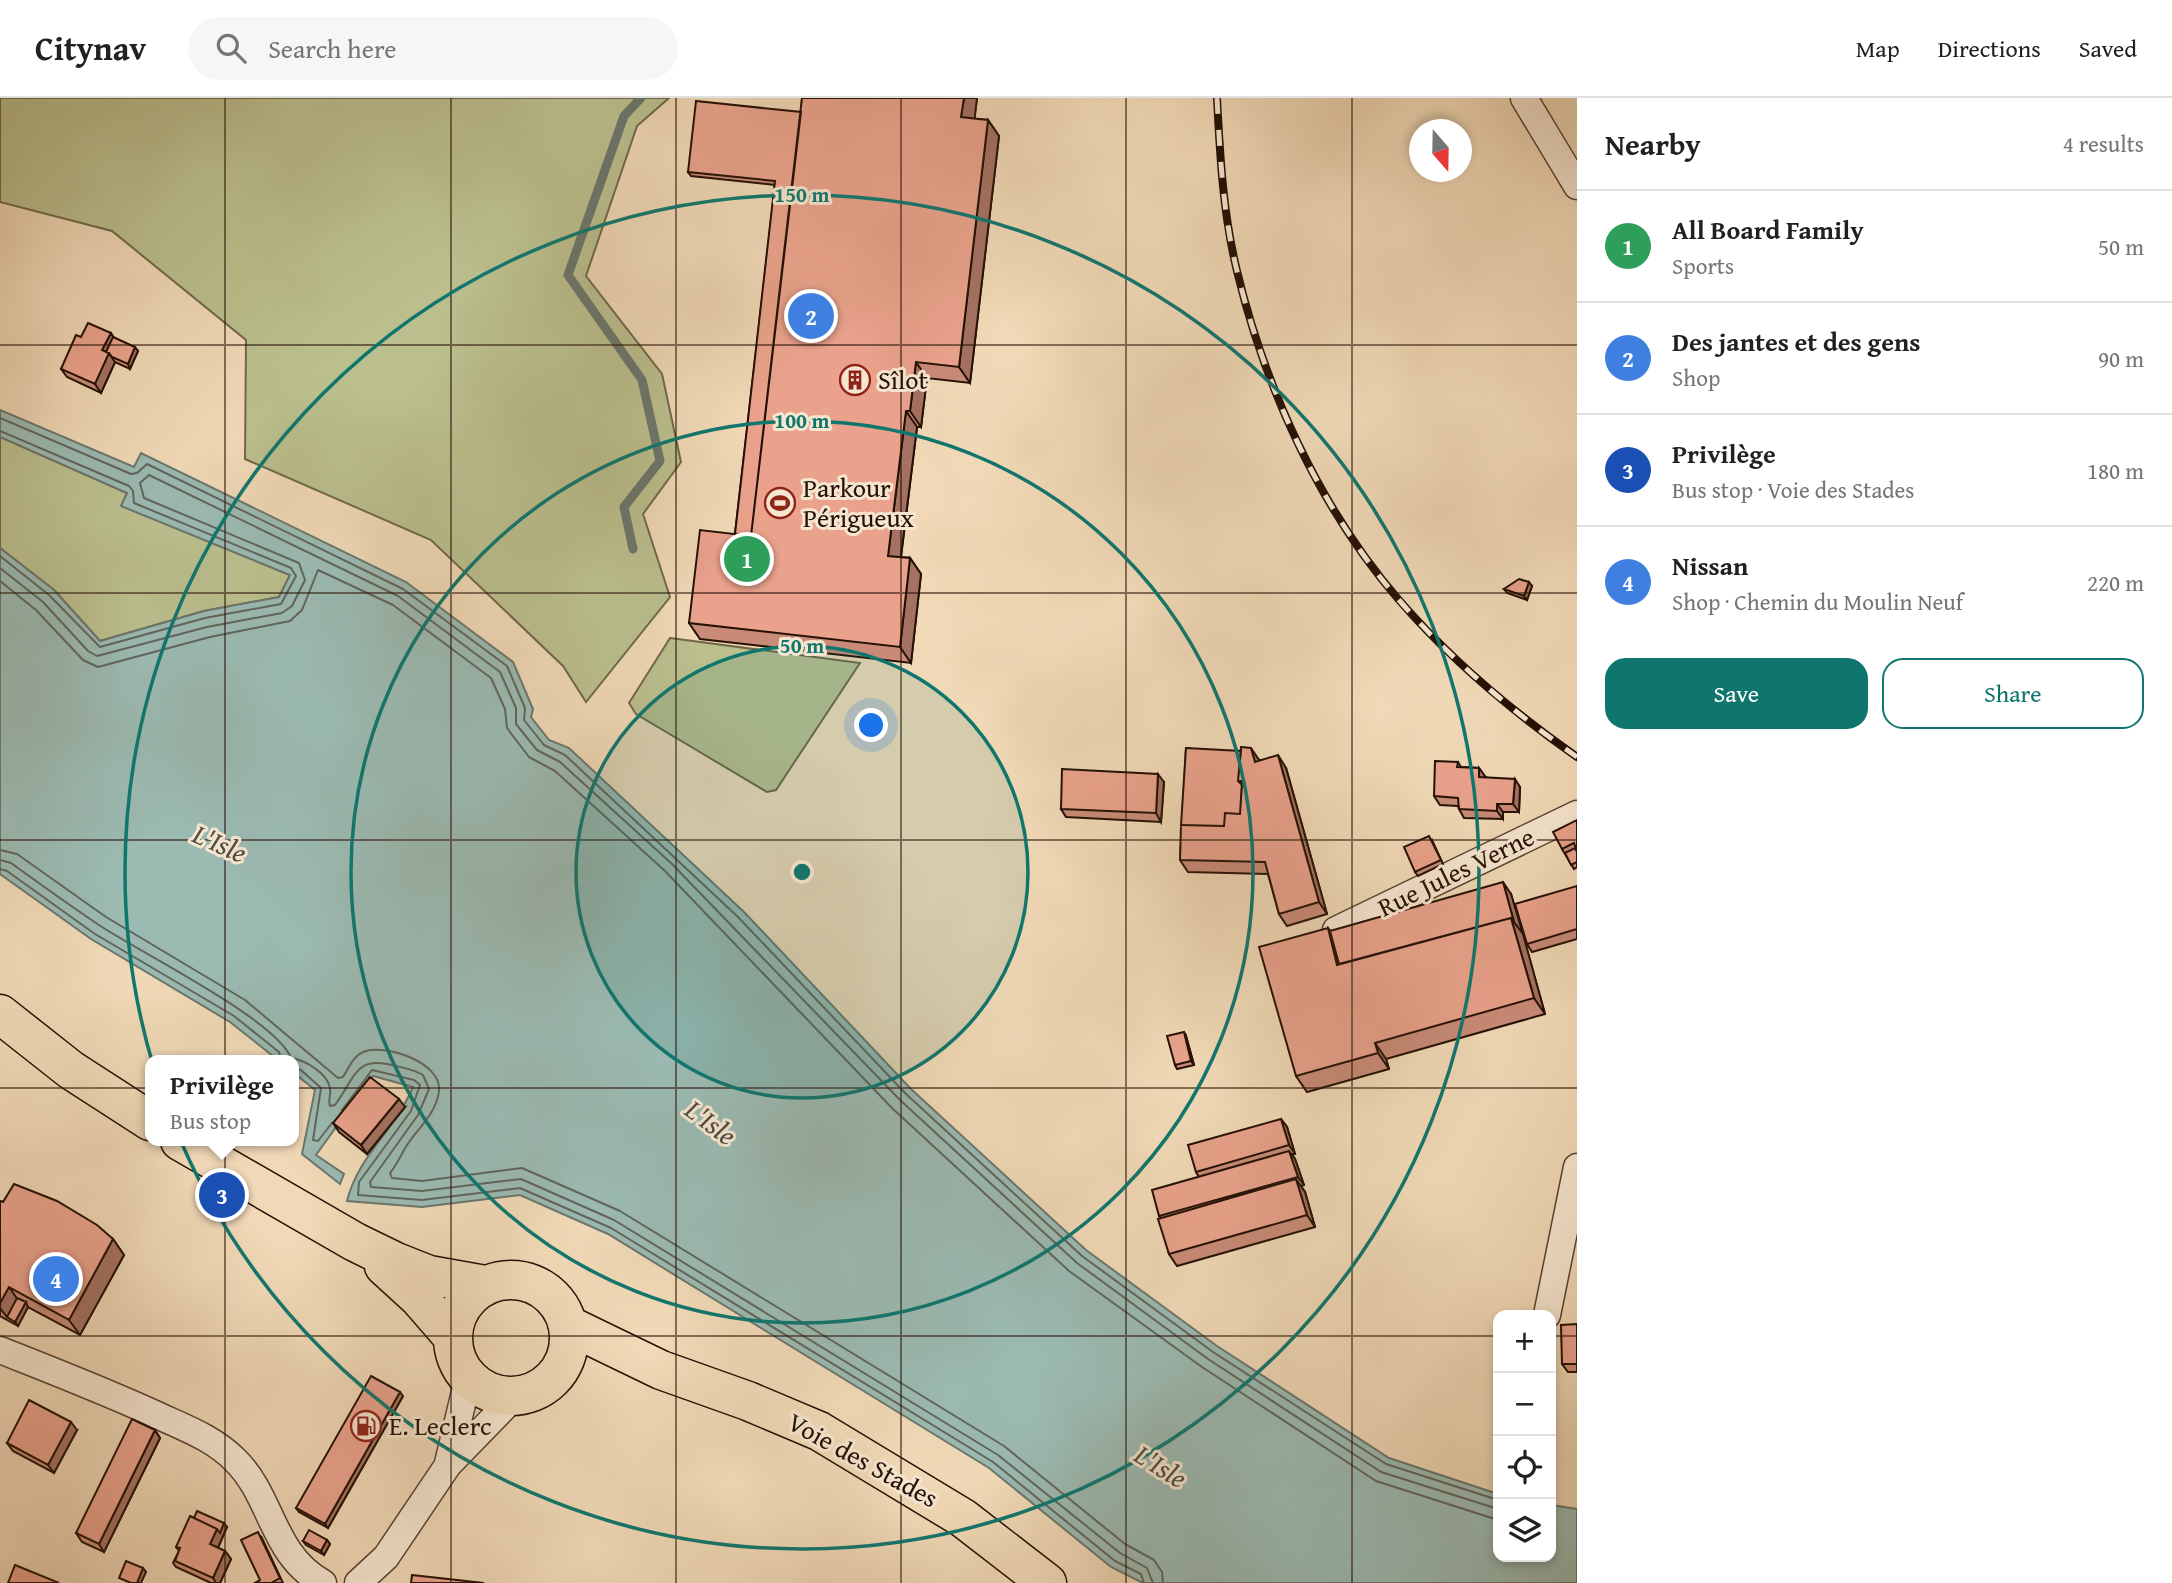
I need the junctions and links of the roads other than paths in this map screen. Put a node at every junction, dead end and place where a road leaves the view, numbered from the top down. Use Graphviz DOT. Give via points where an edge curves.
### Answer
graph roads {
  1 [pos="1524,98"];
  2 [pos="1577,187"];
  3 [pos="1577,814"];
  4 [pos="1336,930"];
  5 [pos="0,1014"];
  6 [pos="145,1118"];
  7 [pos="189,1146"];
  8 [pos="1577,1167"];
  9 [pos="355,1242"];
  10 [pos="485,1286"];
  11 [pos="1548,1310"];
  12 [pos="568,1325"];
  13 [pos="452,1336"];
  14 [pos="0,1350"];
  15 [pos="660,1370"];
  16 [pos="557,1375"];
  17 [pos="468,1379"];
  18 [pos="514,1397"];
  19 [pos="448,1465"];
  20 [pos="323,1583"];
  21 [pos="358,1583"];
  22 [pos="1047,1583"];
  1 -- 2 [label="street"];
  3 -- 4 [label="street, Rue Jules Verne"];
  5 -- 6 [label="main road" via="71,1070"];
  7 -- 9 [label="main road"];
  8 -- 11 [label="street"];
  9 -- 10 [label="main road" via="429,1275"];
  9 -- 13 [label="main road" via="419,1298"];
  10 -- 12 [label="main road" via="502,1280 536,1285 551,1295"];
  10 -- 13 [label="main road" via="461,1306"];
  12 -- 15 [label="main road, Voie des Stades"];
  12 -- 16 [label="main road" via="568,1351"];
  13 -- 17 [label="main road" via="458,1366"];
  14 -- 20 [label="street" via="209,1438 250,1480 286,1551 301,1569"];
  15 -- 16 [label="main road, Voie des Stades" via="601,1368"];
  15 -- 22 [label="main road, Voie des Stades" via="819,1431 963,1518"];
  16 -- 18 [label="main road" via="530,1394"];
  17 -- 18 [label="main road" via="481,1390"];
  17 -- 19 [label="street"];
  18 -- 19 [label="street"];
  19 -- 21 [label="street" via="386,1557"];
}
